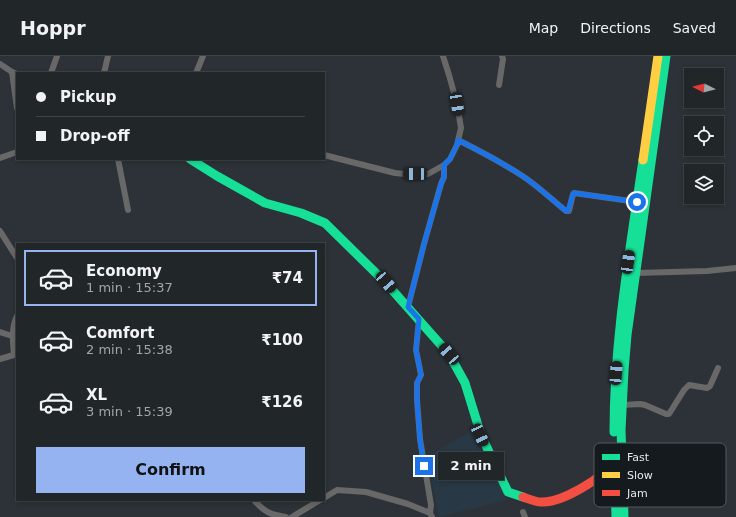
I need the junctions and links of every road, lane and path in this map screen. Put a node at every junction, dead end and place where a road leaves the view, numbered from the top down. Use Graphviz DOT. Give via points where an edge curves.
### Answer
graph roads {
  1 [pos="57,56"];
  2 [pos="108,56"];
  3 [pos="203,56"];
  4 [pos="443,56"];
  5 [pos="502,56"];
  6 [pos="658,56"];
  7 [pos="666,56"];
  8 [pos="0,64"];
  9 [pos="51,72"];
  10 [pos="104,72"];
  11 [pos="196,72"];
  12 [pos="14,73"];
  13 [pos="499,85"];
  14 [pos="16,96"];
  15 [pos="458,140"];
  16 [pos="16,152"];
  17 [pos="325,155"];
  18 [pos="0,158"];
  19 [pos="118,160"];
  20 [pos="192,160"];
  21 [pos="444,165"];
  22 [pos="637,202"];
  23 [pos="128,210"];
  24 [pos="0,231"];
  25 [pos="16,256"];
  26 [pos="736,268"];
  27 [pos="636,273"];
  28 [pos="408,307"];
  29 [pos="16,319"];
  30 [pos="419,319"];
  31 [pos="0,332"];
  32 [pos="12,336"];
  33 [pos="15,354"];
  34 [pos="0,359"];
  35 [pos="718,368"];
  36 [pos="622,405"];
  37 [pos="614,443"];
  38 [pos="621,443"];
  39 [pos="594,480"];
  40 [pos="325,497"];
  41 [pos="255,501"];
  42 [pos="318,501"];
  43 [pos="616,507"];
  44 [pos="624,507"];
  45 [pos="431,515"];
  46 [pos="286,517"];
  47 [pos="292,517"];
  48 [pos="616,517"];
  49 [pos="624,517"];
  1 -- 9 [label="street"];
  2 -- 10 [label="street"];
  3 -- 11 [label="street"];
  4 -- 15 [label="street" via="457,104 461,128"];
  5 -- 13 [label="street"];
  6 -- 22 [label="main road"];
  7 -- 27 [label="main road"];
  8 -- 12 [label="street"];
  12 -- 14 [label="street"];
  15 -- 21 [label="street" via="450,159"];
  15 -- 22 [label="street" via="494,158 532,182 566,211 574,193"];
  16 -- 18 [label="street"];
  17 -- 21 [label="street" via="405,174 428,174"];
  19 -- 23 [label="street"];
  20 -- 28 [label="main road" via="265,202 325,223"];
  21 -- 28 [label="street" via="444,177"];
  22 -- 37 [label="main road" via="618,341"];
  24 -- 25 [label="street"];
  26 -- 27 [label="street"];
  27 -- 36 [label="main road" via="627,335"];
  28 -- 30 [label="main road"];
  29 -- 32 [label="street"];
  30 -- 39 [label="main road" via="449,354 465,383 480,435 508,492 543,502 561,498"];
  30 -- 45 [label="street" via="416,350 421,375 417,383 417,400"];
  31 -- 32 [label="street"];
  32 -- 33 [label="street"];
  33 -- 34 [label="street"];
  35 -- 36 [label="street" via="707,388 689,384 669,414 640,404"];
  36 -- 38 [label="main road"];
  40 -- 45 [label="street" via="337,490 366,492 408,504"];
  41 -- 46 [label="street" via="274,516"];
  42 -- 47 [label="street"];
  43 -- 48 [label="main road"];
  44 -- 49 [label="main road"];
}
